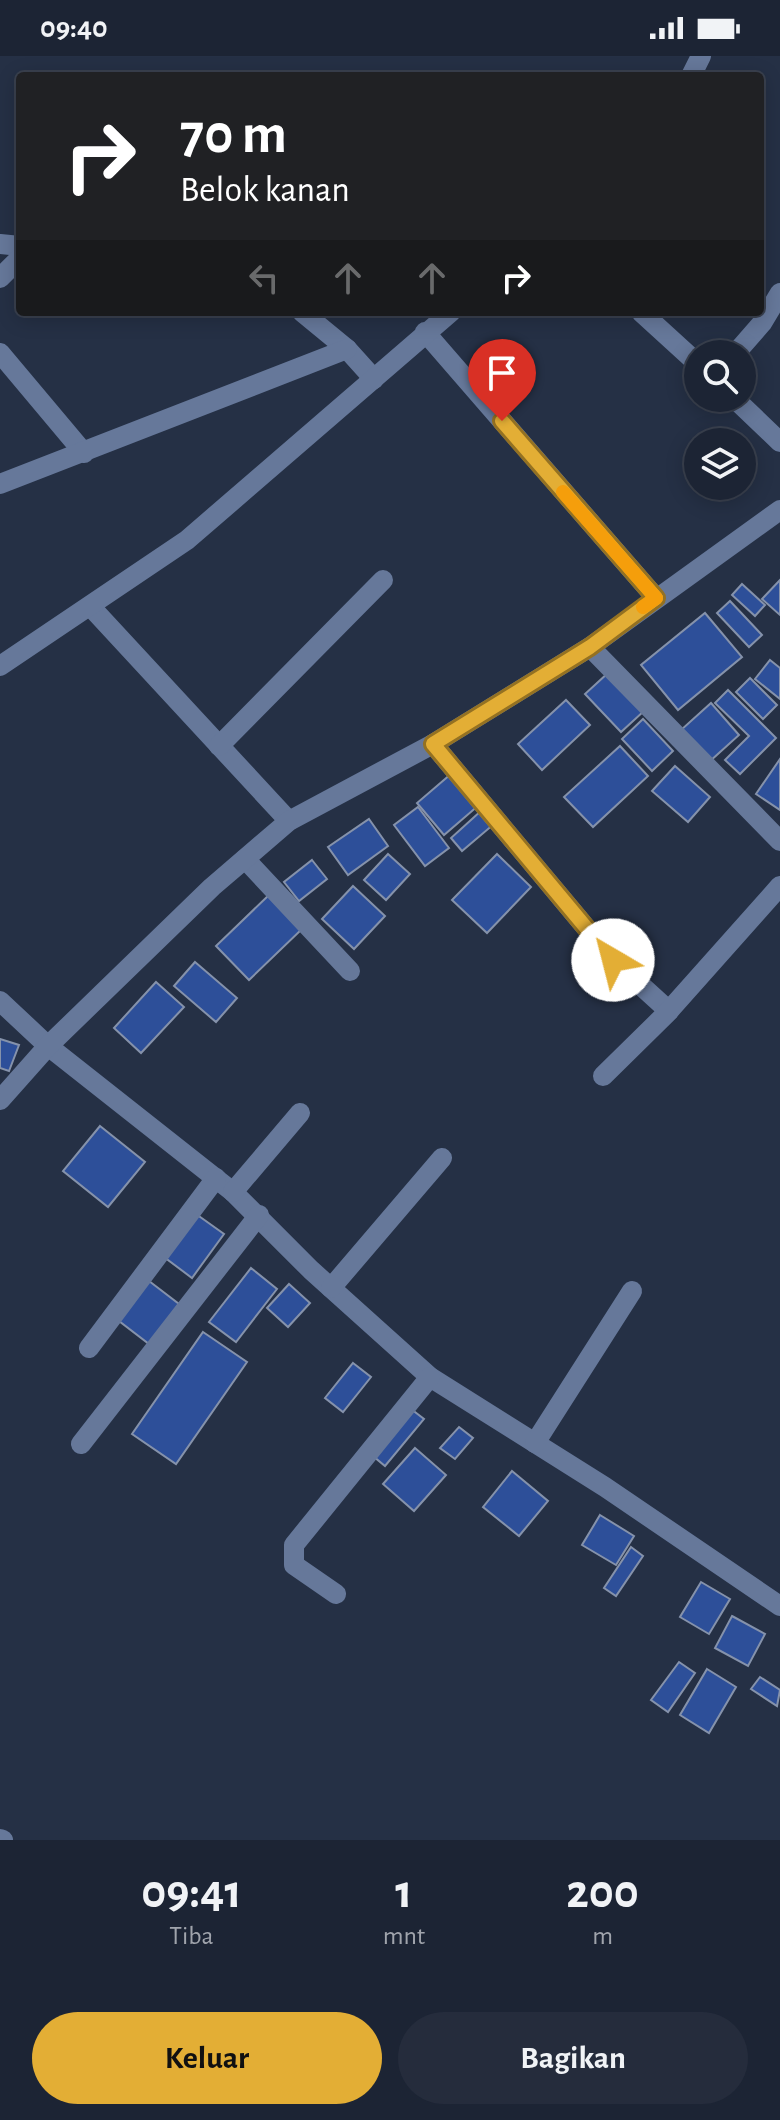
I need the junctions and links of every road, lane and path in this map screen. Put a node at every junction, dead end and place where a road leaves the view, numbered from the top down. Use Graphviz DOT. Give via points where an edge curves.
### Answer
graph roads {
  1 [pos="16,262"];
  2 [pos="0,278"];
  3 [pos="780,293"];
  4 [pos="307,316"];
  5 [pos="444,316"];
  6 [pos="645,316"];
  7 [pos="425,332"];
  8 [pos="747,340"];
  9 [pos="347,349"];
  10 [pos="684,351"];
  11 [pos="0,353"];
  12 [pos="374,379"];
  13 [pos="749,412"];
  14 [pos="780,442"];
  15 [pos="84,453"];
  16 [pos="0,484"];
  17 [pos="780,510"];
  18 [pos="383,580"];
  19 [pos="656,598"];
  20 [pos="91,607"];
  21 [pos="590,647"];
  22 [pos="0,666"];
  23 [pos="433,744"];
  24 [pos="219,746"];
  25 [pos="289,821"];
  26 [pos="780,841"];
  27 [pos="245,859"];
  28 [pos="780,886"];
  29 [pos="350,971"];
  30 [pos="0,1001"];
  31 [pos="669,1011"];
  32 [pos="48,1046"];
  33 [pos="603,1076"];
  34 [pos="0,1100"];
  35 [pos="300,1113"];
  36 [pos="442,1158"];
  37 [pos="216,1178"];
  38 [pos="233,1192"];
  39 [pos="259,1215"];
  40 [pos="331,1288"];
  41 [pos="632,1291"];
  42 [pos="89,1348"];
  43 [pos="430,1377"];
  44 [pos="535,1443"];
  45 [pos="81,1444"];
  46 [pos="336,1594"];
  47 [pos="780,1606"];
  1 -- 2 [label="street"];
  3 -- 8 [label="street"];
  4 -- 9 [label="street"];
  5 -- 7 [label="street"];
  6 -- 10 [label="street"];
  7 -- 12 [label="street"];
  7 -- 19 [label="street"];
  9 -- 12 [label="street"];
  9 -- 15 [label="street"];
  11 -- 15 [label="street"];
  12 -- 20 [label="street" via="187,540"];
  13 -- 14 [label="street"];
  15 -- 16 [label="street"];
  17 -- 19 [label="street"];
  18 -- 24 [label="street"];
  19 -- 21 [label="street"];
  20 -- 22 [label="street"];
  20 -- 24 [label="street"];
  21 -- 23 [label="street"];
  21 -- 26 [label="street"];
  23 -- 25 [label="street"];
  23 -- 31 [label="street" via="613,960"];
  24 -- 25 [label="street"];
  25 -- 27 [label="street"];
  27 -- 29 [label="street"];
  27 -- 32 [label="street"];
  28 -- 31 [label="street"];
  30 -- 32 [label="street"];
  31 -- 33 [label="street"];
  32 -- 34 [label="street"];
  32 -- 37 [label="street"];
  35 -- 38 [label="street"];
  36 -- 40 [label="street"];
  37 -- 38 [label="street"];
  37 -- 42 [label="street"];
  38 -- 39 [label="street"];
  39 -- 40 [label="street"];
  39 -- 45 [label="street"];
  40 -- 43 [label="street"];
  41 -- 44 [label="street"];
  43 -- 44 [label="street"];
  43 -- 46 [label="street" via="294,1545 294,1565"];
  44 -- 47 [label="street"];
}
